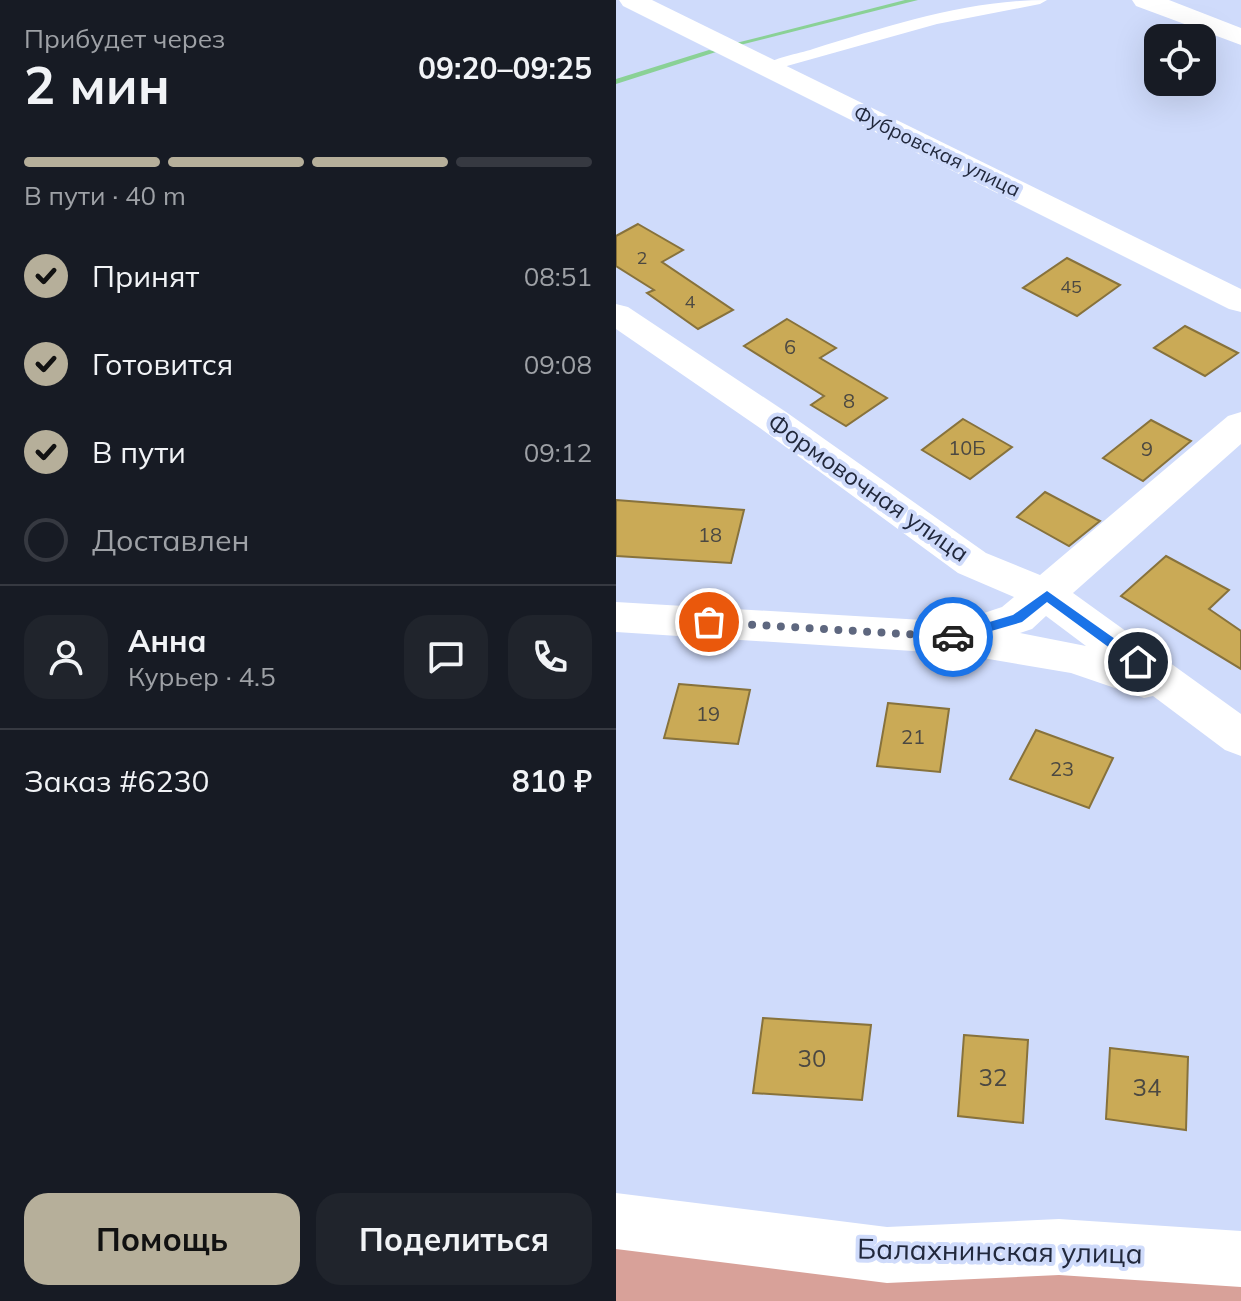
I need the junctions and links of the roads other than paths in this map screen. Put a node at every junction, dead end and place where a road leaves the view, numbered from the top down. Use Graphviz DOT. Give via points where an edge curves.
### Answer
graph roads {
  1 [pos="632,0"];
  2 [pos="1040,0"];
  3 [pos="1145,0"];
  4 [pos="1241,37"];
  5 [pos="769,67"];
  6 [pos="1241,302"];
  7 [pos="616,314"];
  8 [pos="1241,424"];
  9 [pos="1047,595"];
  10 [pos="616,617"];
  11 [pos="959,638"];
  12 [pos="1183,695"];
  13 [pos="1241,738"];
  14 [pos="616,1221"];
  15 [pos="1241,1259"];
  1 -- 5 [label="street, Фубровская улица"];
  2 -- 5 [label="lane" via="887,30"];
  3 -- 4 [label="street"];
  5 -- 6 [label="street, Фубровская улица"];
  7 -- 9 [label="street, Формовочная улица" via="972,563"];
  8 -- 9 [label="street"];
  9 -- 11 [label="street" via="1017,618"];
  9 -- 12 [label="street, Формовочная улица"];
  10 -- 11 [label="street"];
  11 -- 12 [label="street" via="1074,658"];
  12 -- 13 [label="street, Формовочная улица"];
  14 -- 15 [label="street, Балахнинская улица" via="887,1255 1059,1247"];
}
